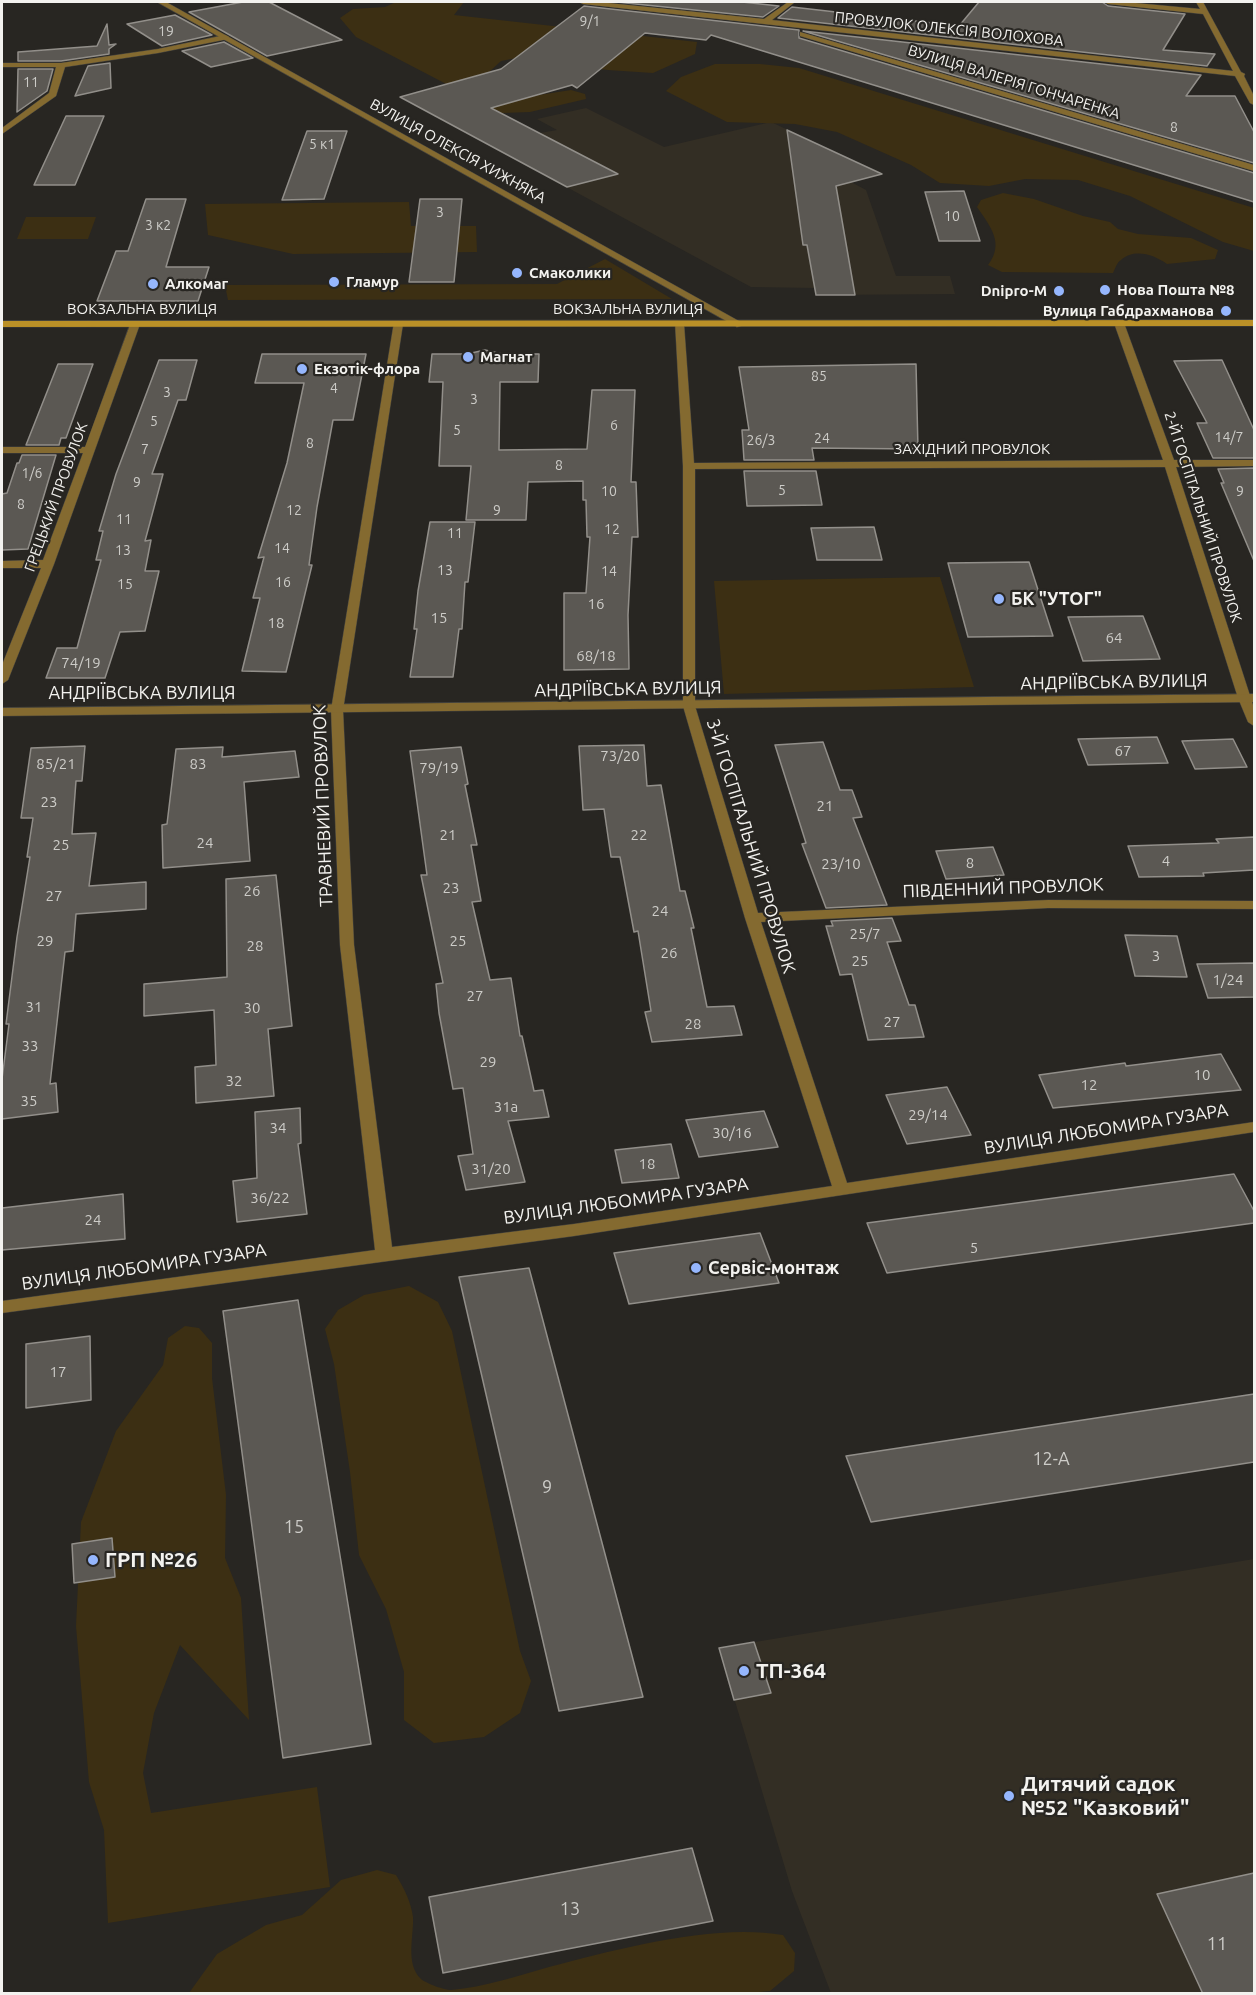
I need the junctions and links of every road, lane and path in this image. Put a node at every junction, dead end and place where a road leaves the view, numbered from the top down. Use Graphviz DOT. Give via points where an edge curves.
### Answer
graph roads {
  1 [pos="161,2"];
  2 [pos="584,2"];
  3 [pos="792,2"];
  4 [pos="1108,2"];
  5 [pos="1200,2"];
  6 [pos="1205,12"];
  7 [pos="765,22"];
  8 [pos="225,38"];
  9 [pos="2,65"];
  10 [pos="61,65"];
  11 [pos="1241,74"];
  12 [pos="1254,103"];
  13 [pos="2,132"];
  14 [pos="1254,168"];
  15 [pos="1119,323"];
  16 [pos="1254,323"];
  17 [pos="2,324"];
  18 [pos="135,324"];
  19 [pos="398,324"];
  20 [pos="680,324"];
  21 [pos="741,325"];
  22 [pos="2,450"];
  23 [pos="88,450"];
  24 [pos="1169,462"];
  25 [pos="1254,463"];
  26 [pos="689,466"];
  27 [pos="2,564"];
  28 [pos="48,564"];
  29 [pos="2,680"];
  30 [pos="1249,698"];
  31 [pos="689,706"];
  32 [pos="337,710"];
  33 [pos="2,712"];
  34 [pos="1254,722"];
  35 [pos="1254,905"];
  36 [pos="752,918"];
  37 [pos="1254,1126"];
  38 [pos="840,1189"];
  39 [pos="384,1254"];
  40 [pos="2,1307"];
  1 -- 8 [label="street, ВУЛИЦЯ ОЛЕКСІЯ ХИЖНЯКА"];
  2 -- 7 [label="street, ПРОВУЛОК ОЛЕКСІЯ ВОЛОХОВА"];
  3 -- 7 [label="street"];
  4 -- 6 [label="street"];
  5 -- 6 [label="street"];
  6 -- 11 [label="street"];
  7 -- 11 [label="street, ПРОВУЛОК ОЛЕКСІЯ ВОЛОХОВА"];
  7 -- 14 [label="street, ВУЛИЦЯ ВАЛЕРІЯ ГОНЧАРЕНКА"];
  8 -- 10 [label="street"];
  8 -- 21 [label="street, ВУЛИЦЯ ОЛЕКСІЯ ХИЖНЯКА"];
  9 -- 10 [label="street"];
  10 -- 13 [label="street" via="53,94"];
  11 -- 12 [label="street"];
  15 -- 16 [label="main road, ВОКЗАЛЬНА ВУЛИЦЯ"];
  15 -- 21 [label="main road, ВОКЗАЛЬНА ВУЛИЦЯ"];
  15 -- 24 [label="street, 2-Й ГОСПІТАЛЬНИЙ ПРОВУЛОК"];
  17 -- 18 [label="main road, ВОКЗАЛЬНА ВУЛИЦЯ"];
  18 -- 19 [label="main road, ВОКЗАЛЬНА ВУЛИЦЯ"];
  18 -- 23 [label="street, ГРЕЦЬКИЙ ПРОВУЛОК"];
  19 -- 20 [label="main road, ВОКЗАЛЬНА ВУЛИЦЯ"];
  19 -- 32 [label="street, ТРАВНЕВИЙ ПРОВУЛОК"];
  20 -- 21 [label="main road, ВОКЗАЛЬНА ВУЛИЦЯ"];
  20 -- 26 [label="street, 3-Й ГОСПІТАЛЬНИЙ ПРОВУЛОК"];
  22 -- 23 [label="street"];
  23 -- 28 [label="street, ГРЕЦЬКИЙ ПРОВУЛОК"];
  24 -- 25 [label="street, ЗАХІДНИЙ ПРОВУЛОК"];
  24 -- 26 [label="street, ЗАХІДНИЙ ПРОВУЛОК"];
  24 -- 30 [label="street, 2-Й ГОСПІТАЛЬНИЙ ПРОВУЛОК"];
  26 -- 31 [label="street, 3-Й ГОСПІТАЛЬНИЙ ПРОВУЛОК"];
  27 -- 28 [label="street"];
  28 -- 29 [label="street, ГРЕЦЬКИЙ ПРОВУЛОК"];
  30 -- 31 [label="street, АНДРІЇВСЬКА ВУЛИЦЯ"];
  30 -- 34 [label="street, 2-Й ГОСПІТАЛЬНИЙ ПРОВУЛОК"];
  31 -- 32 [label="street, АНДРІЇВСЬКА ВУЛИЦЯ"];
  31 -- 36 [label="street, 3-Й ГОСПІТАЛЬНИЙ ПРОВУЛОК"];
  32 -- 33 [label="street, АНДРІЇВСЬКА ВУЛИЦЯ"];
  32 -- 39 [label="street, ТРАВНЕВИЙ ПРОВУЛОК" via="347,945"];
  35 -- 36 [label="street, ПІВДЕННИЙ ПРОВУЛОК" via="1048,904"];
  36 -- 38 [label="street, 3-Й ГОСПІТАЛЬНИЙ ПРОВУЛОК"];
  37 -- 38 [label="street, ВУЛИЦЯ ЛЮБОМИРА ГУЗАРА"];
  38 -- 39 [label="street, ВУЛИЦЯ ЛЮБОМИРА ГУЗАРА" via="574,1230"];
  39 -- 40 [label="street, ВУЛИЦЯ ЛЮБОМИРА ГУЗАРА"];
}
